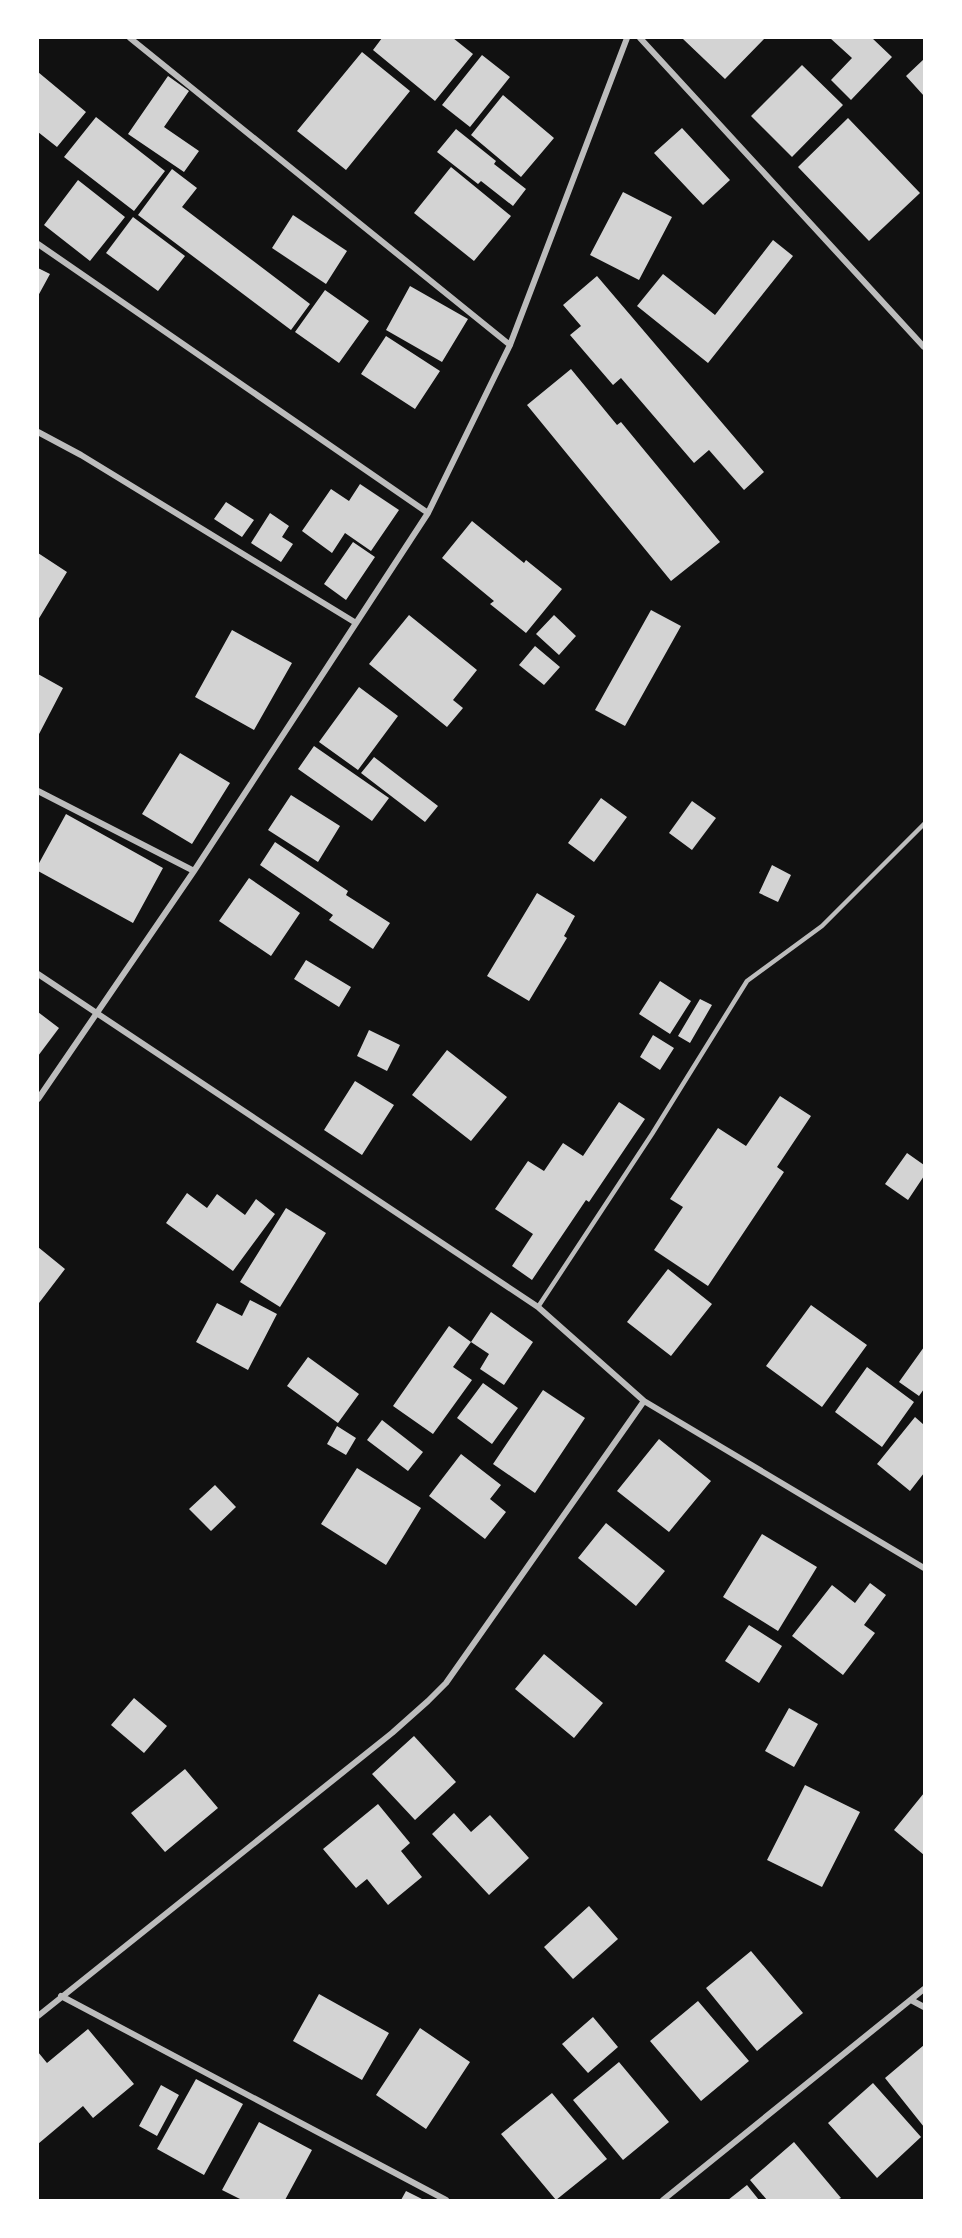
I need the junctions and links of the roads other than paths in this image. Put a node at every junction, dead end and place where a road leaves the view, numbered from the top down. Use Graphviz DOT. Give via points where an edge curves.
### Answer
graph roads {
  1 [pos="130,38"];
  2 [pos="627,38"];
  3 [pos="640,38"];
  4 [pos="38,244"];
  5 [pos="510,345"];
  6 [pos="924,347"];
  7 [pos="38,432"];
  8 [pos="428,513"];
  9 [pos="356,623"];
  10 [pos="38,791"];
  11 [pos="924,824"];
  12 [pos="194,871"];
  13 [pos="38,974"];
  14 [pos="96,1012"];
  15 [pos="38,1099"];
  16 [pos="538,1307"];
  17 [pos="644,1401"];
  18 [pos="924,1568"];
  19 [pos="924,1989"];
  20 [pos="61,1996"];
  21 [pos="911,2000"];
  22 [pos="924,2007"];
  23 [pos="38,2016"];
  24 [pos="446,2200"];
  25 [pos="663,2200"];
  1 -- 5 [label="street"];
  2 -- 5 [label="street"];
  3 -- 6 [label="street"];
  4 -- 8 [label="street"];
  5 -- 8 [label="street"];
  7 -- 9 [label="street"];
  8 -- 9 [label="street"];
  9 -- 12 [label="street"];
  10 -- 12 [label="street"];
  11 -- 16 [label="lane" via="822,926 747,981"];
  12 -- 14 [label="street"];
  13 -- 14 [label="street"];
  14 -- 15 [label="street"];
  14 -- 16 [label="street"];
  16 -- 17 [label="street"];
  17 -- 18 [label="street"];
  17 -- 20 [label="street" via="446,1683 392,1733"];
  19 -- 21 [label="street"];
  20 -- 23 [label="street"];
  20 -- 24 [label="street"];
  21 -- 22 [label="street"];
  21 -- 25 [label="street"];
}
